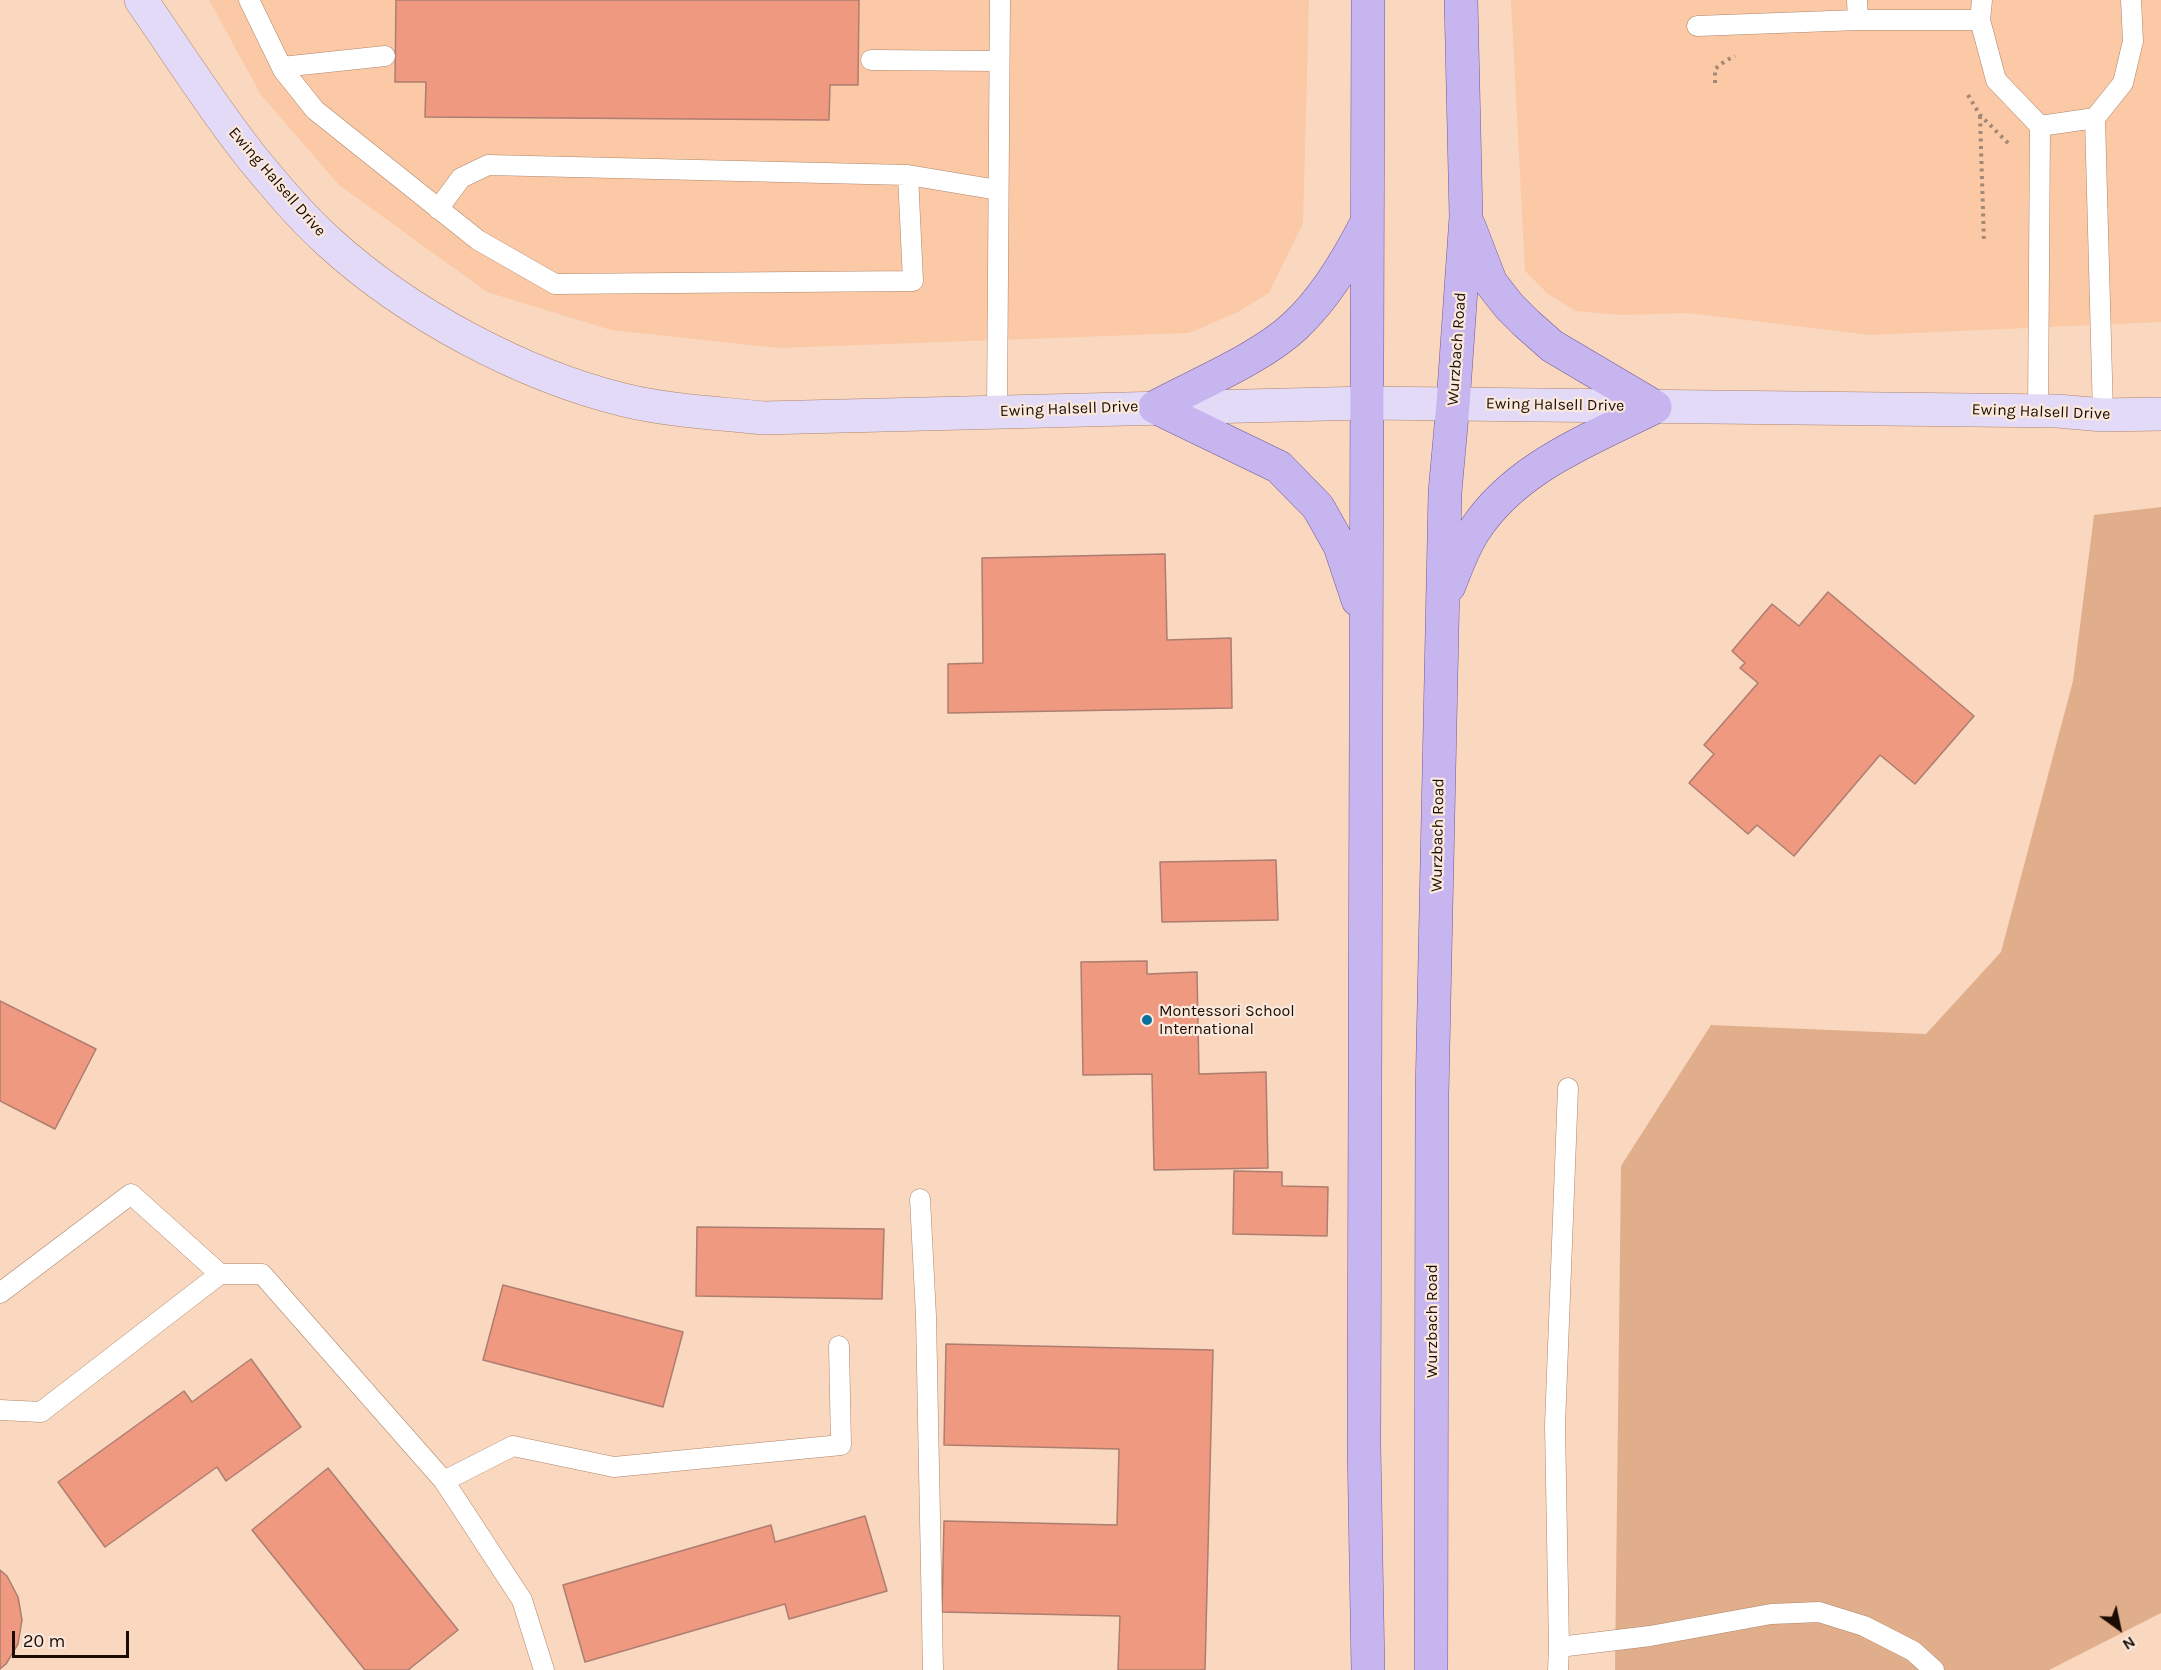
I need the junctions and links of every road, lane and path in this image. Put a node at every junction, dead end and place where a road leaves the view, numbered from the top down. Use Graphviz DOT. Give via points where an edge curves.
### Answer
graph roads {
  1 [pos="141,0"];
  2 [pos="249,0"];
  3 [pos="1000,0"];
  4 [pos="1368,0"];
  5 [pos="1461,0"];
  6 [pos="1857,0"];
  7 [pos="2131,0"];
  8 [pos="1981,10"];
  9 [pos="1858,20"];
  10 [pos="1697,26"];
  11 [pos="385,56"];
  12 [pos="1745,56"];
  13 [pos="872,60"];
  14 [pos="999,61"];
  15 [pos="282,67"];
  16 [pos="1714,83"];
  17 [pos="1966,89"];
  18 [pos="1980,115"];
  19 [pos="2095,118"];
  20 [pos="2040,126"];
  21 [pos="2013,149"];
  22 [pos="908,175"];
  23 [pos="998,190"];
  24 [pos="438,209"];
  25 [pos="1466,217"];
  26 [pos="1368,220"];
  27 [pos="1984,242"];
  28 [pos="1367,403"];
  29 [pos="1454,404"];
  30 [pos="1655,406"];
  31 [pos="1155,407"];
  32 [pos="997,411"];
  33 [pos="2038,411"];
  34 [pos="2161,414"];
  35 [pos="2103,415"];
  36 [pos="1443,601"];
  37 [pos="1367,624"];
  38 [pos="1568,1088"];
  39 [pos="920,1199"];
  40 [pos="220,1274"];
  41 [pos="0,1293"];
  42 [pos="839,1346"];
  43 [pos="0,1410"];
  44 [pos="444,1481"];
  45 [pos="1559,1647"];
  46 [pos="544,1670"];
  47 [pos="933,1670"];
  48 [pos="1368,1670"];
  49 [pos="1431,1670"];
  50 [pos="1558,1670"];
  51 [pos="1934,1670"];
  1 -- 32 [label="street, Ewing Halsell Drive" via="254,160 322,235 372,277 471,341 564,382 670,409 763,418"];
  2 -- 15 [label="lane"];
  3 -- 14 [label="lane"];
  4 -- 26 [label="main road"];
  5 -- 25 [label="main road, Wurzbach Road"];
  6 -- 9 [label="lane"];
  7 -- 19 [label="lane" via="2133,41 2123,83"];
  8 -- 9 [label="lane"];
  8 -- 20 [label="lane" via="1996,80"];
  9 -- 10 [label="lane"];
  11 -- 15 [label="lane"];
  12 -- 16 [label="path" via="1734,56 1715,69"];
  13 -- 14 [label="lane"];
  14 -- 23 [label="lane"];
  15 -- 24 [label="lane" via="315,110"];
  17 -- 18 [label="path"];
  18 -- 21 [label="path"];
  18 -- 27 [label="path"];
  19 -- 20 [label="lane"];
  19 -- 35 [label="lane"];
  20 -- 33 [label="lane"];
  22 -- 23 [label="lane"];
  22 -- 24 [label="lane" via="488,165 461,178"];
  22 -- 24 [label="lane" via="913,281 555,284 478,240"];
  23 -- 32 [label="lane"];
  25 -- 29 [label="main road, Wurzbach Road"];
  25 -- 30 [label="main road" via="1491,284 1509,306 1552,346"];
  26 -- 28 [label="main road"];
  26 -- 31 [label="main road" via="1347,261 1295,326 1262,351"];
  28 -- 29 [label="street, Ewing Halsell Drive"];
  28 -- 31 [label="street, Ewing Halsell Drive"];
  28 -- 37 [label="main road"];
  29 -- 30 [label="street, Ewing Halsell Drive"];
  29 -- 36 [label="main road, Wurzbach Road" via="1445,492"];
  30 -- 33 [label="street, Ewing Halsell Drive"];
  30 -- 36 [label="main road" via="1548,460 1501,498 1474,530"];
  31 -- 32 [label="street, Ewing Halsell Drive"];
  31 -- 37 [label="main road" via="1279,467 1318,507 1340,546"];
  33 -- 35 [label="street, Ewing Halsell Drive"];
  34 -- 35 [label="street, Ewing Halsell Drive"];
  36 -- 49 [label="main road, Wurzbach Road" via="1432,1095"];
  37 -- 48 [label="main road" via="1364,1446"];
  38 -- 45 [label="lane" via="1555,1425"];
  39 -- 47 [label="lane"];
  40 -- 41 [label="lane" via="131,1194"];
  40 -- 43 [label="lane" via="41,1412"];
  40 -- 44 [label="lane" via="261,1274"];
  42 -- 44 [label="lane" via="841,1445 614,1467 513,1446"];
  44 -- 46 [label="lane" via="522,1600"];
  45 -- 50 [label="lane"];
  45 -- 51 [label="lane" via="1650,1636 1771,1614 1819,1612 1864,1626 1913,1651"];
}
